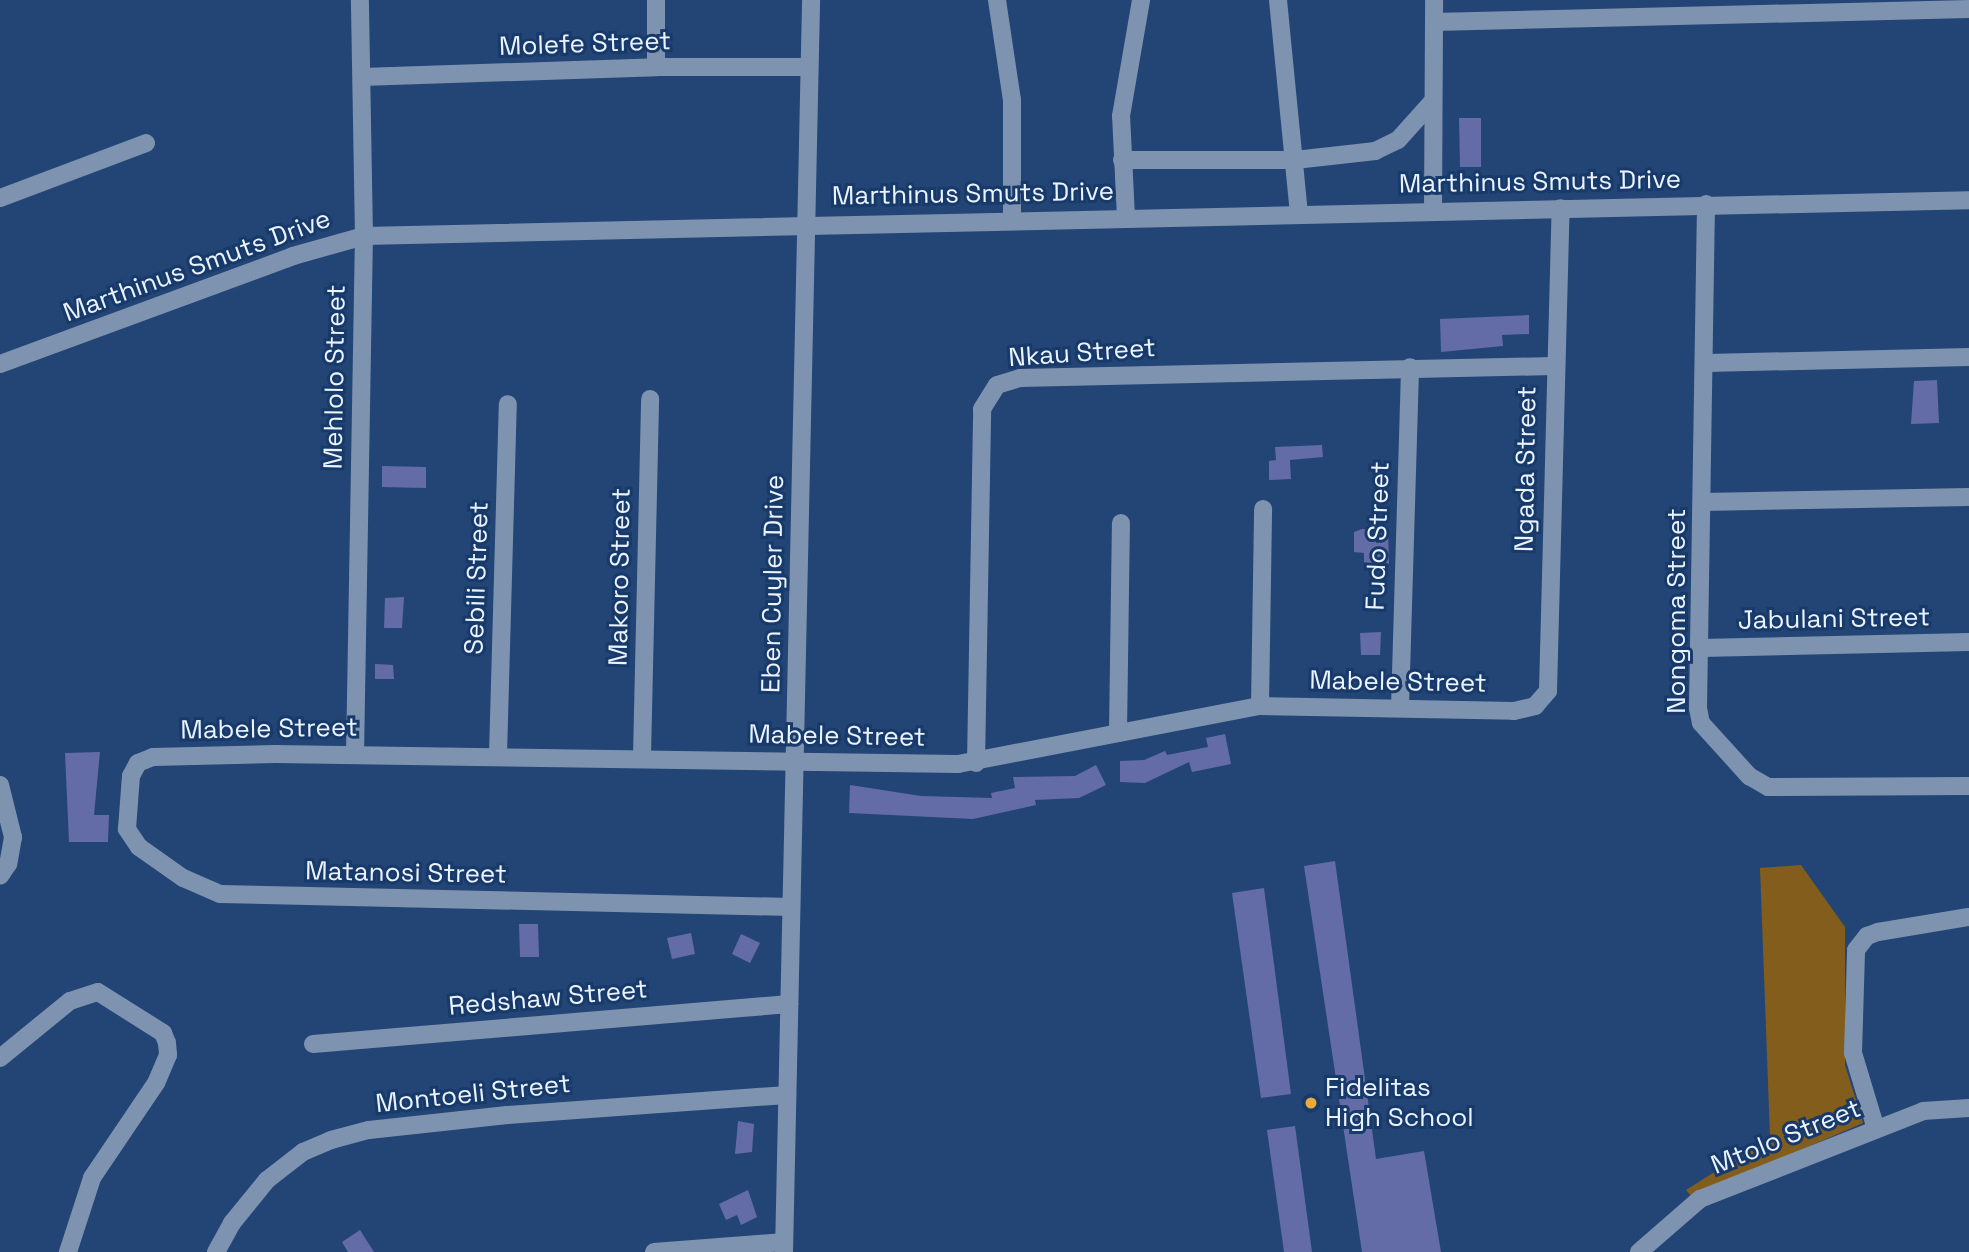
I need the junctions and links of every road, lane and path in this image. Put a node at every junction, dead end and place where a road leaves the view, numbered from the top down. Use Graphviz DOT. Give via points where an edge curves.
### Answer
graph roads {
  1 [pos="360,0"];
  2 [pos="656,0"];
  3 [pos="811,0"];
  4 [pos="997,0"];
  5 [pos="1141,0"];
  6 [pos="1278,0"];
  7 [pos="1434,0"];
  8 [pos="1802,6"];
  9 [pos="1620,8"];
  10 [pos="1969,9"];
  11 [pos="1434,22"];
  12 [pos="656,67"];
  13 [pos="809,67"];
  14 [pos="362,77"];
  15 [pos="1433,101"];
  16 [pos="146,143"];
  17 [pos="1122,160"];
  18 [pos="1295,160"];
  19 [pos="0,198"];
  20 [pos="1969,200"];
  21 [pos="1706,204"];
  22 [pos="1561,208"];
  23 [pos="1433,211"];
  24 [pos="1299,213"];
  25 [pos="1126,217"];
  26 [pos="1013,219"];
  27 [pos="805,224"];
  28 [pos="364,236"];
  29 [pos="1969,357"];
  30 [pos="1707,363"];
  31 [pos="0,364"];
  32 [pos="1554,366"];
  33 [pos="1410,367"];
  34 [pos="650,399"];
  35 [pos="508,404"];
  36 [pos="1969,497"];
  37 [pos="1703,502"];
  38 [pos="1263,509"];
  39 [pos="1121,523"];
  40 [pos="1969,642"];
  41 [pos="1701,648"];
  42 [pos="1260,706"];
  43 [pos="1399,707"];
  44 [pos="1514,711"];
  45 [pos="1118,733"];
  46 [pos="355,755"];
  47 [pos="498,755"];
  48 [pos="642,756"];
  49 [pos="153,757"];
  50 [pos="796,763"];
  51 [pos="976,763"];
  52 [pos="0,785"];
  53 [pos="1969,786"];
  54 [pos="0,876"];
  55 [pos="791,907"];
  56 [pos="1969,916"];
  57 [pos="789,1004"];
  58 [pos="313,1044"];
  59 [pos="0,1058"];
  60 [pos="786,1095"];
  61 [pos="1969,1108"];
  62 [pos="1876,1129"];
  63 [pos="784,1247"];
  64 [pos="68,1252"];
  65 [pos="216,1252"];
  66 [pos="654,1252"];
  67 [pos="1639,1252"];
  1 -- 14 [label="street, Mehlolo Street"];
  2 -- 12 [label="street"];
  3 -- 13 [label="street, Eben Cuyler Drive"];
  4 -- 26 [label="street" via="1012,100"];
  5 -- 17 [label="street" via="1123,96"];
  6 -- 18 [label="street"];
  7 -- 11 [label="street"];
  8 -- 9 [label="street"];
  8 -- 10 [label="street"];
  9 -- 11 [label="street"];
  11 -- 15 [label="street"];
  12 -- 13 [label="street, Molefe Street"];
  12 -- 14 [label="street, Molefe Street"];
  13 -- 27 [label="street, Eben Cuyler Drive"];
  14 -- 28 [label="street, Mehlolo Street"];
  15 -- 18 [label="street" via="1398,139 1375,151"];
  15 -- 23 [label="street"];
  16 -- 19 [label="street"];
  17 -- 18 [label="street"];
  17 -- 25 [label="street"];
  18 -- 24 [label="street"];
  20 -- 21 [label="street, Marthinus Smuts Drive"];
  21 -- 22 [label="street, Marthinus Smuts Drive"];
  21 -- 30 [label="street, Nongoma Street"];
  22 -- 23 [label="street, Marthinus Smuts Drive"];
  22 -- 32 [label="street, Ngada Street"];
  23 -- 24 [label="street, Marthinus Smuts Drive"];
  24 -- 25 [label="street, Marthinus Smuts Drive"];
  25 -- 26 [label="street, Marthinus Smuts Drive"];
  26 -- 27 [label="street, Marthinus Smuts Drive"];
  27 -- 28 [label="street, Marthinus Smuts Drive"];
  27 -- 50 [label="street, Eben Cuyler Drive"];
  28 -- 31 [label="street, Marthinus Smuts Drive" via="293,256"];
  28 -- 46 [label="street, Mehlolo Street"];
  29 -- 30 [label="street"];
  30 -- 37 [label="street, Nongoma Street"];
  32 -- 33 [label="street, Nkau Street"];
  32 -- 44 [label="street, Ngada Street" via="1548,691 1535,706"];
  33 -- 43 [label="street, Fudo Street"];
  33 -- 51 [label="street, Nkau Street" via="1020,378 992,389 982,409"];
  34 -- 48 [label="street, Makoro Street"];
  35 -- 47 [label="street, Sebili Street"];
  36 -- 37 [label="street"];
  37 -- 41 [label="street, Nongoma Street"];
  38 -- 42 [label="street"];
  39 -- 45 [label="street"];
  40 -- 41 [label="street, Jabulani Street"];
  41 -- 53 [label="street, Nongoma Street" via="1701,723 1756,782 1782,789"];
  42 -- 43 [label="street, Mabele Street"];
  42 -- 45 [label="street, Mabele Street"];
  43 -- 44 [label="street, Mabele Street"];
  45 -- 51 [label="street, Mabele Street"];
  46 -- 47 [label="street, Mabele Street"];
  46 -- 49 [label="street, Mabele Street"];
  47 -- 48 [label="street, Mabele Street"];
  48 -- 50 [label="street, Mabele Street"];
  49 -- 55 [label="street, Matanosi Street" via="133,768 127,829 152,858 195,885 220,894"];
  50 -- 51 [label="street, Mabele Street"];
  50 -- 55 [label="street, Eben Cuyler Drive"];
  52 -- 54 [label="street" via="13,837 8,864"];
  55 -- 57 [label="street, Eben Cuyler Drive"];
  56 -- 62 [label="street" via="1878,932 1867,936 1856,950 1853,1053"];
  57 -- 58 [label="street, Redshaw Street"];
  57 -- 60 [label="street, Eben Cuyler Drive"];
  59 -- 64 [label="street" via="70,1001 98,992 163,1033 167,1044 168,1055 156,1083 92,1178"];
  60 -- 63 [label="street, Eben Cuyler Drive"];
  60 -- 65 [label="street, Montoeli Street" via="507,1115 369,1130 331,1140 303,1152 267,1181 232,1223"];
  61 -- 62 [label="street, Mtolo Street" via="1929,1109"];
  62 -- 67 [label="street, Mtolo Street" via="1700,1199"];
  63 -- 66 [label="street"];
}
